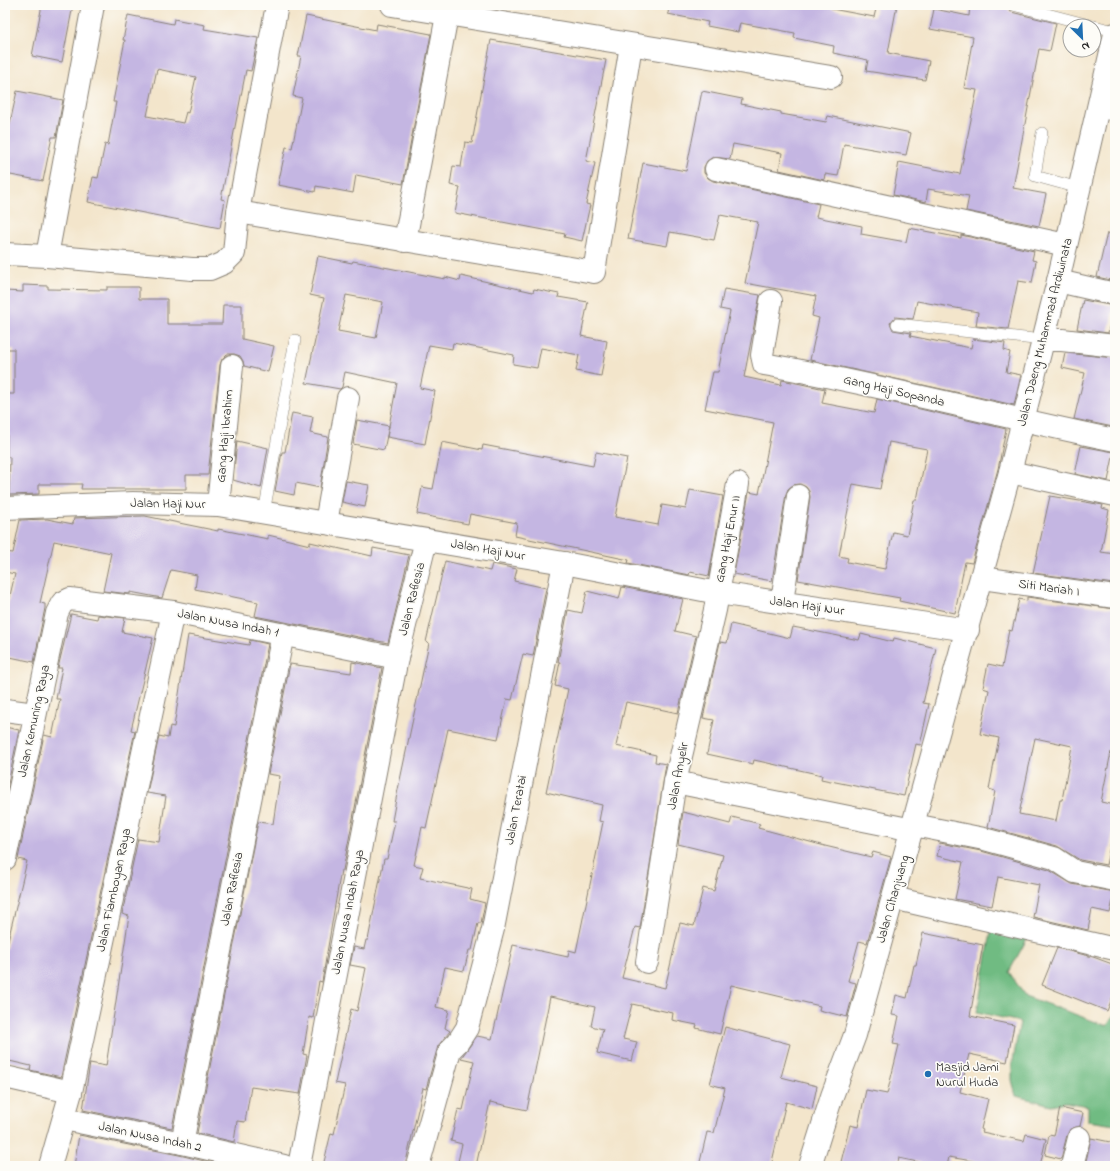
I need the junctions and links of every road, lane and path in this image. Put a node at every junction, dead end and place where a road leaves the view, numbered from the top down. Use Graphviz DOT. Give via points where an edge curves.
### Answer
graph roads {
  1 [pos="93,5"];
  2 [pos="276,5"];
  3 [pos="392,5"];
  4 [pos="1013,5"];
  5 [pos="447,15"];
  6 [pos="1063,18"];
  7 [pos="1102,29"];
  8 [pos="1115,33"];
  9 [pos="631,45"];
  10 [pos="831,77"];
  11 [pos="1106,114"];
  12 [pos="1042,133"];
  13 [pos="716,169"];
  14 [pos="1079,188"];
  15 [pos="238,212"];
  16 [pos="405,241"];
  17 [pos="1066,245"];
  18 [pos="5,254"];
  19 [pos="47,256"];
  20 [pos="1058,281"];
  21 [pos="1115,294"];
  22 [pos="771,301"];
  23 [pos="897,324"];
  24 [pos="295,340"];
  25 [pos="1052,340"];
  26 [pos="1115,346"];
  27 [pos="232,366"];
  28 [pos="348,398"];
  29 [pos="1023,421"];
  30 [pos="1115,440"];
  31 [pos="1010,472"];
  32 [pos="738,484"];
  33 [pos="1115,495"];
  34 [pos="798,496"];
  35 [pos="218,505"];
  36 [pos="5,508"];
  37 [pos="264,513"];
  38 [pos="326,523"];
  39 [pos="426,540"];
  40 [pos="564,563"];
  41 [pos="982,578"];
  42 [pos="718,593"];
  43 [pos="1115,598"];
  44 [pos="782,602"];
  45 [pos="59,607"];
  46 [pos="173,612"];
  47 [pos="968,630"];
  48 [pos="283,634"];
  49 [pos="397,658"];
  50 [pos="5,710"];
  51 [pos="34,714"];
  52 [pos="675,782"];
  53 [pos="9,827"];
  54 [pos="913,827"];
  55 [pos="5,859"];
  56 [pos="1115,880"];
  57 [pos="893,898"];
  58 [pos="1115,949"];
  59 [pos="647,962"];
  60 [pos="5,1077"];
  61 [pos="71,1092"];
  62 [pos="64,1119"];
  63 [pos="1079,1138"];
  64 [pos="182,1143"];
  65 [pos="50,1166"];
  66 [pos="284,1166"];
  67 [pos="299,1166"];
  68 [pos="418,1166"];
  69 [pos="810,1166"];
  70 [pos="1072,1166"];
  1 -- 19 [label="street"];
  2 -- 15 [label="street"];
  3 -- 5 [label="street"];
  4 -- 6 [label="lane"];
  5 -- 9 [label="street"];
  5 -- 16 [label="street"];
  7 -- 8 [label="lane"];
  8 -- 11 [label="street, Jalan Daeng Muhammad Ardiwinata"];
  9 -- 10 [label="street"];
  9 -- 16 [label="street" via="594,272"];
  11 -- 14 [label="street, Jalan Daeng Muhammad Ardiwinata"];
  12 -- 14 [label="lane" via="1035,176"];
  13 -- 17 [label="street"];
  14 -- 17 [label="street, Jalan Daeng Muhammad Ardiwinata"];
  15 -- 16 [label="street"];
  15 -- 19 [label="street" via="234,253 224,263 210,269"];
  17 -- 20 [label="street, Jalan Daeng Muhammad Ardiwinata"];
  18 -- 19 [label="street"];
  20 -- 21 [label="street"];
  20 -- 25 [label="street, Jalan Daeng Muhammad Ardiwinata"];
  22 -- 29 [label="street, Gang Haji Sopanda" via="762,355 764,364 837,378"];
  23 -- 25 [label="lane"];
  24 -- 37 [label="lane"];
  25 -- 26 [label="street"];
  25 -- 29 [label="street, Jalan Daeng Muhammad Ardiwinata"];
  27 -- 35 [label="street, Gang Haji Ibrahim"];
  28 -- 38 [label="street"];
  29 -- 30 [label="street, Gang Haji Sopanda"];
  29 -- 31 [label="street, Jalan Daeng Muhammad Ardiwinata"];
  31 -- 33 [label="street"];
  31 -- 41 [label="street, Jalan Daeng Muhammad Ardiwinata"];
  32 -- 42 [label="street, Gang Haji Enur II"];
  34 -- 44 [label="street"];
  35 -- 36 [label="street, Jalan Haji Nur" via="133,503"];
  35 -- 37 [label="street, Jalan Haji Nur"];
  37 -- 38 [label="street, Jalan Haji Nur"];
  38 -- 39 [label="street, Jalan Haji Nur"];
  39 -- 40 [label="street, Jalan Haji Nur"];
  39 -- 49 [label="street, Jalan Raflesia"];
  40 -- 42 [label="street, Jalan Haji Nur"];
  40 -- 68 [label="street, Jalan Teratai" via="493,929 467,1028 450,1050"];
  41 -- 43 [label="street, Siti Mariah I"];
  41 -- 47 [label="street, Jalan Daeng Muhammad Ardiwinata"];
  42 -- 44 [label="street, Jalan Haji Nur"];
  42 -- 52 [label="street, Jalan Anyelir"];
  44 -- 47 [label="street, Jalan Haji Nur"];
  45 -- 46 [label="street, Jalan Nusa Indah 1" via="70,599"];
  45 -- 51 [label="street, Jalan Kemuning Raya"];
  46 -- 48 [label="street, Jalan Nusa Indah 1"];
  46 -- 61 [label="street, Jalan Flamboyan Raya"];
  47 -- 54 [label="street, Jalan Cihanjuang"];
  48 -- 49 [label="street, Jalan Nusa Indah 1"];
  48 -- 64 [label="street, Jalan Raflesia"];
  49 -- 67 [label="street, Jalan Nusa Indah Raya"];
  50 -- 51 [label="street"];
  51 -- 53 [label="street, Jalan Kemuning Raya"];
  52 -- 54 [label="street"];
  52 -- 59 [label="street, Jalan Anyelir"];
  53 -- 55 [label="street, Jalan Kemuning Raya"];
  54 -- 56 [label="street" via="984,839 1030,851 1054,858 1074,872"];
  54 -- 57 [label="street, Jalan Cihanjuang"];
  57 -- 58 [label="street"];
  57 -- 69 [label="street, Jalan Cihanjuang" via="855,1035"];
  60 -- 61 [label="street"];
  61 -- 62 [label="street, Jalan Flamboyan Raya"];
  62 -- 64 [label="street, Jalan Nusa Indah 2"];
  62 -- 65 [label="street, Jalan Flamboyan Raya"];
  63 -- 70 [label="street"];
  64 -- 66 [label="street, Jalan Nusa Indah 2"];
}
